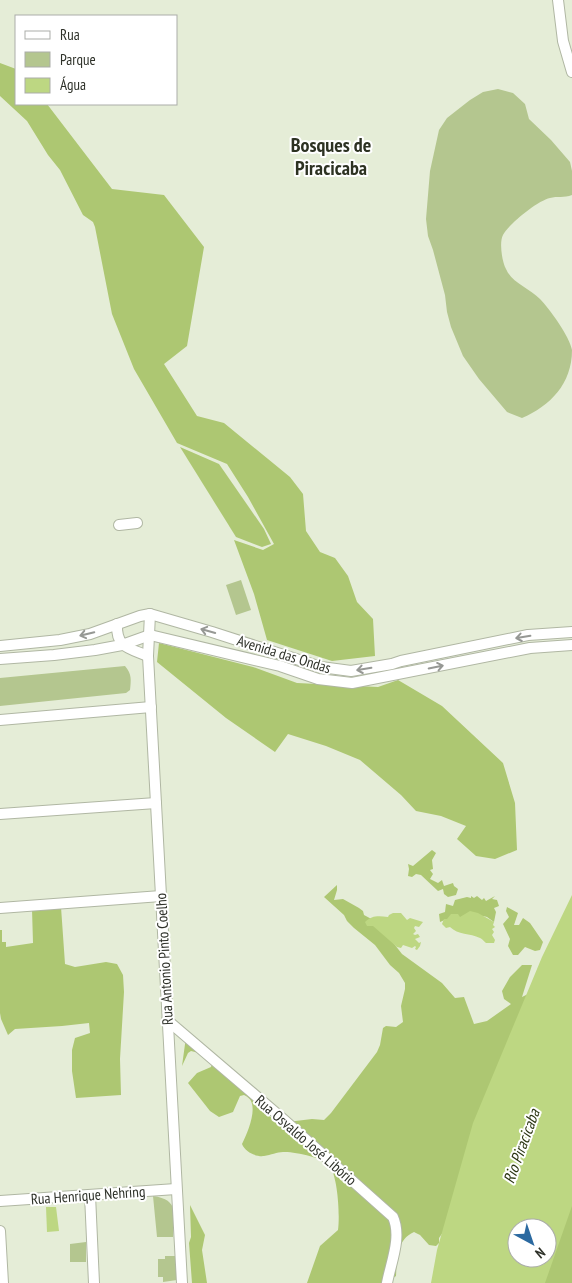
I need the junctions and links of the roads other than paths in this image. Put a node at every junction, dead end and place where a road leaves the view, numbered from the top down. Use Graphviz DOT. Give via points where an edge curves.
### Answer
graph roads {
  1 [pos="558,0"];
  2 [pos="572,72"];
  3 [pos="136,523"];
  4 [pos="119,525"];
  5 [pos="150,614"];
  6 [pos="117,624"];
  7 [pos="572,632"];
  8 [pos="150,635"];
  9 [pos="122,644"];
  10 [pos="572,645"];
  11 [pos="0,646"];
  12 [pos="148,656"];
  13 [pos="0,660"];
  14 [pos="151,707"];
  15 [pos="0,720"];
  16 [pos="156,803"];
  17 [pos="0,814"];
  18 [pos="161,896"];
  19 [pos="0,908"];
  20 [pos="167,1020"];
  21 [pos="176,1189"];
  22 [pos="90,1195"];
  23 [pos="0,1201"];
  24 [pos="0,1231"];
  25 [pos="3,1283"];
  26 [pos="94,1283"];
  27 [pos="182,1283"];
  28 [pos="387,1283"];
  1 -- 2 [label="street" via="563,40"];
  3 -- 4 [label="street"];
  5 -- 6 [label="street"];
  7 -- 5 [label="street, Avenida das Ondas, one-way" via="528,636 351,671 321,668"];
  5 -- 8 [label="street, Rua Antonio Pinto Coelho"];
  6 -- 9 [label="street" via="116,632"];
  6 -- 11 [label="street, one-way" via="60,640"];
  8 -- 9 [label="street"];
  8 -- 10 [label="street, Avenida das Ondas, one-way" via="280,666 318,679 352,683 530,648"];
  8 -- 12 [label="street, Rua Antonio Pinto Coelho"];
  9 -- 12 [label="street"];
  9 -- 13 [label="street"];
  12 -- 14 [label="street, Rua Antonio Pinto Coelho"];
  14 -- 15 [label="street"];
  14 -- 16 [label="street, Rua Antonio Pinto Coelho"];
  16 -- 17 [label="street"];
  16 -- 18 [label="street, Rua Antonio Pinto Coelho"];
  18 -- 19 [label="street"];
  18 -- 20 [label="street, Rua Antonio Pinto Coelho"];
  20 -- 21 [label="street, Rua Antonio Pinto Coelho"];
  20 -- 28 [label="street, Rua Osvaldo José Libório" via="393,1217 397,1234"];
  21 -- 22 [label="street, Rua Henrique Nehring"];
  21 -- 27 [label="street, Rua Antonio Pinto Coelho"];
  22 -- 23 [label="street, Rua Henrique Nehring"];
  22 -- 26 [label="street"];
  24 -- 25 [label="street"];
}
